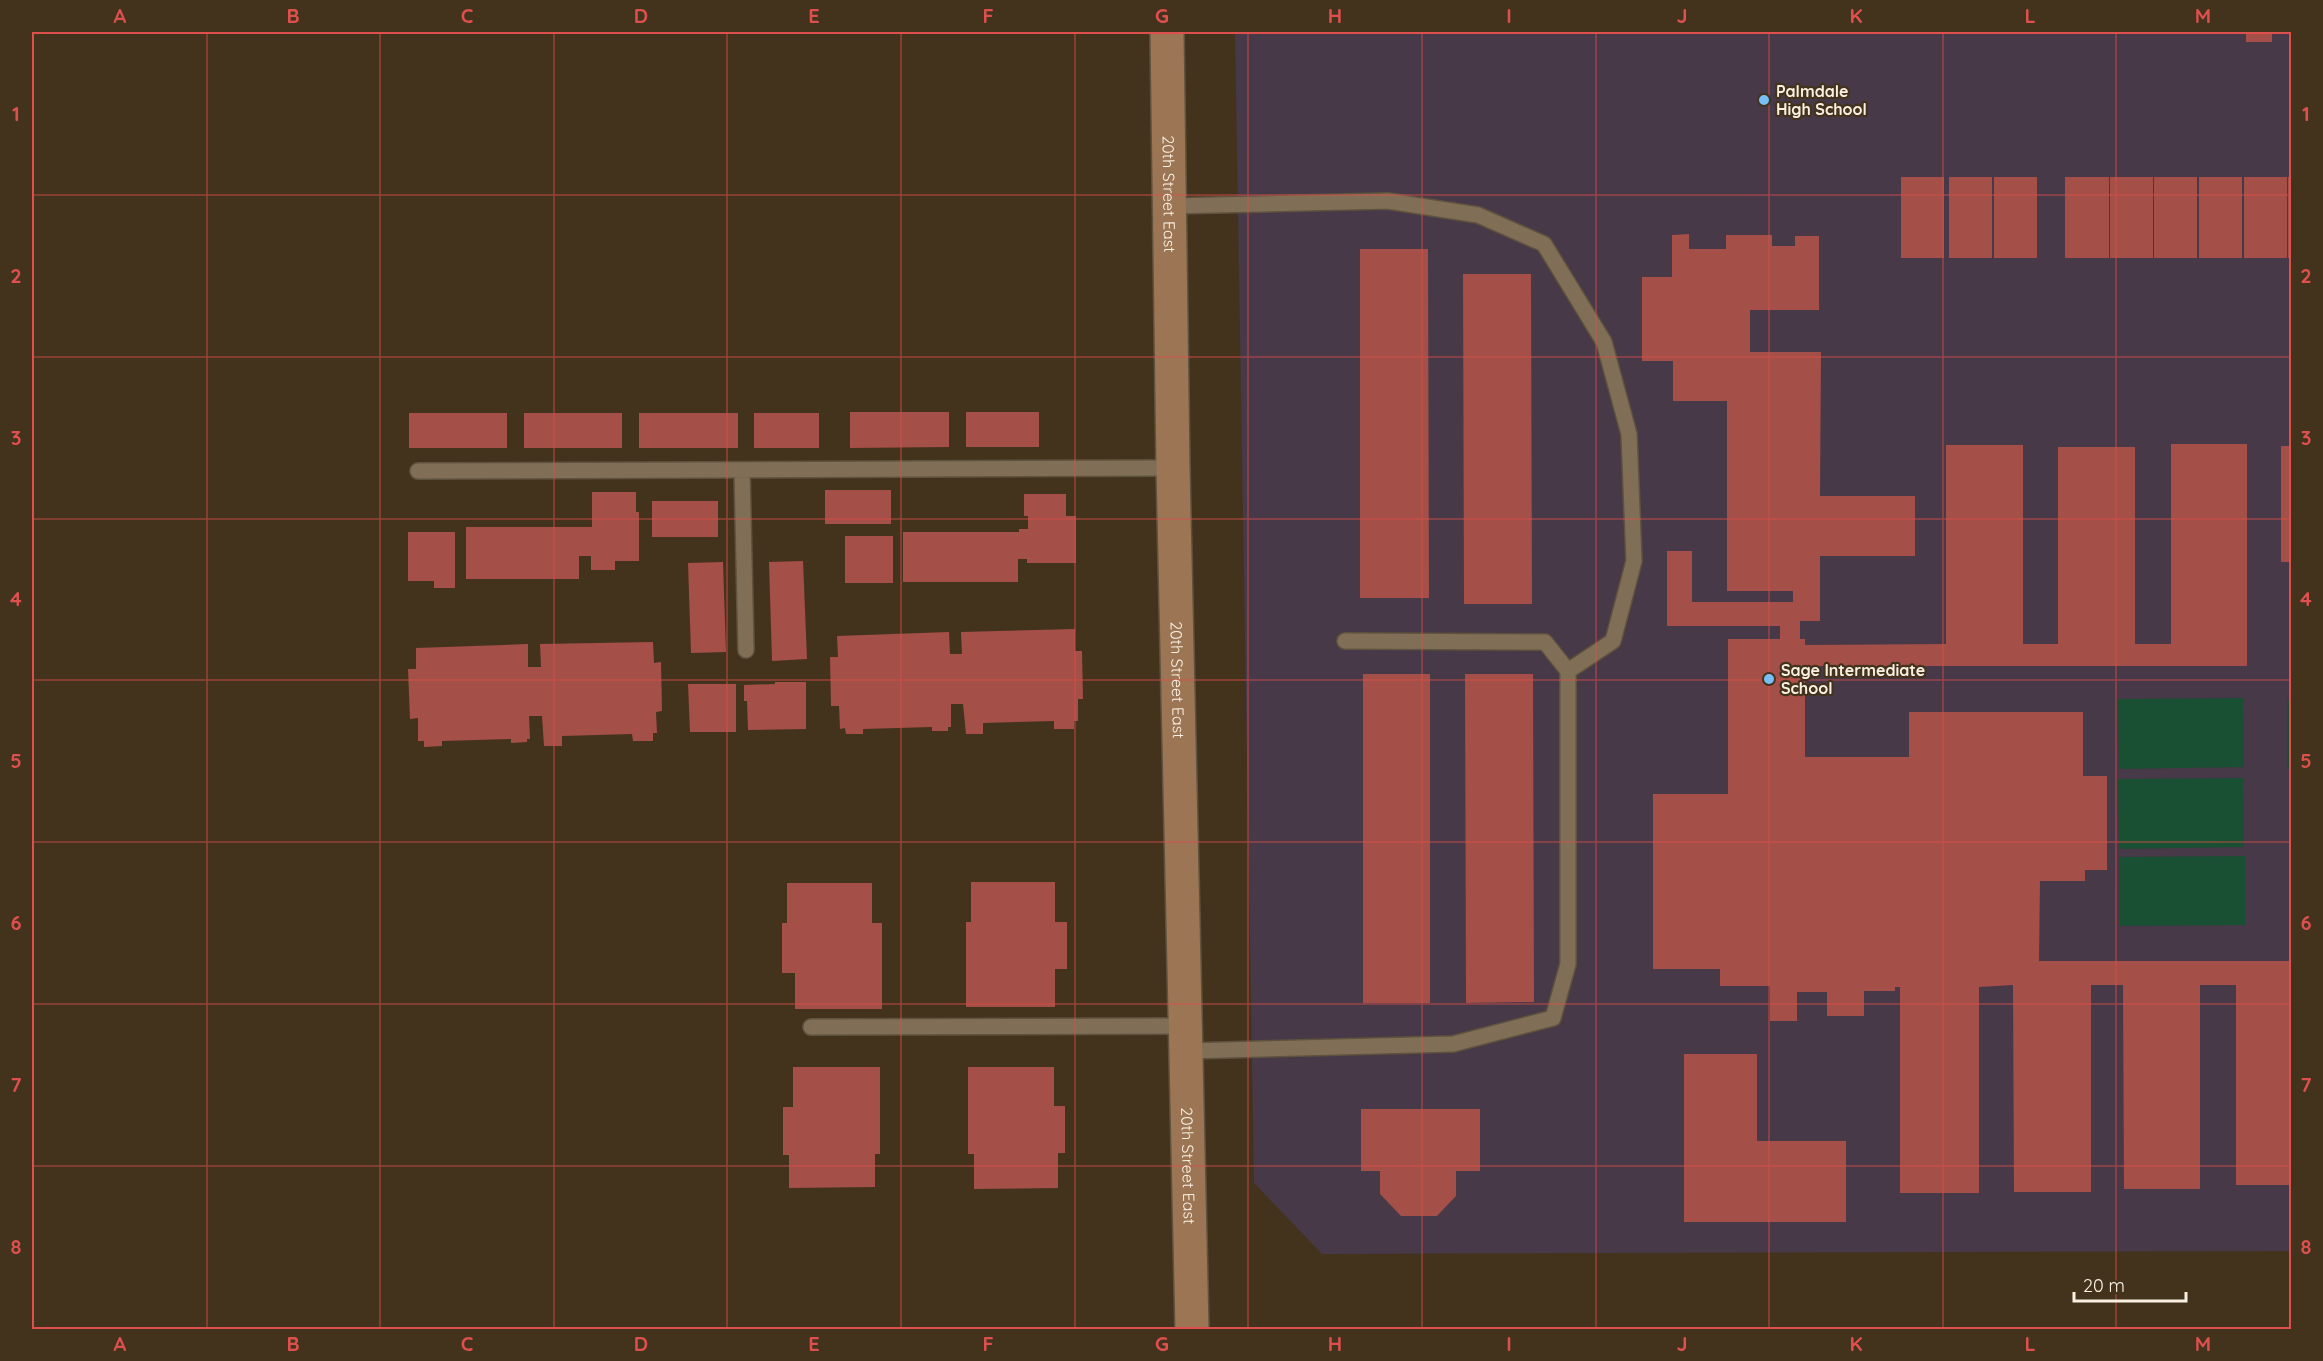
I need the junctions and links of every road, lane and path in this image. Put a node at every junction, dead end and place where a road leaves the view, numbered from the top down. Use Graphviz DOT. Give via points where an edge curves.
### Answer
graph roads {
  1 [pos="1167,32"];
  2 [pos="1170,206"];
  3 [pos="1173,468"];
  4 [pos="742,470"];
  5 [pos="418,471"];
  6 [pos="1345,641"];
  7 [pos="746,650"];
  8 [pos="1568,670"];
  9 [pos="812,1028"];
  10 [pos="1187,1038"];
  11 [pos="1192,1329"];
  1 -- 2 [label="street, 20th Street East"];
  2 -- 3 [label="street, 20th Street East"];
  2 -- 8 [label="lane" via="1389,201 1478,215 1544,244 1604,342 1629,434 1634,561 1613,640"];
  3 -- 4 [label="lane"];
  3 -- 10 [label="street, 20th Street East"];
  4 -- 5 [label="lane"];
  4 -- 7 [label="lane"];
  6 -- 8 [label="lane" via="1545,642"];
  8 -- 10 [label="lane" via="1568,964 1553,1018 1453,1044"];
  9 -- 10 [label="lane"];
  10 -- 11 [label="street, 20th Street East"];
}
